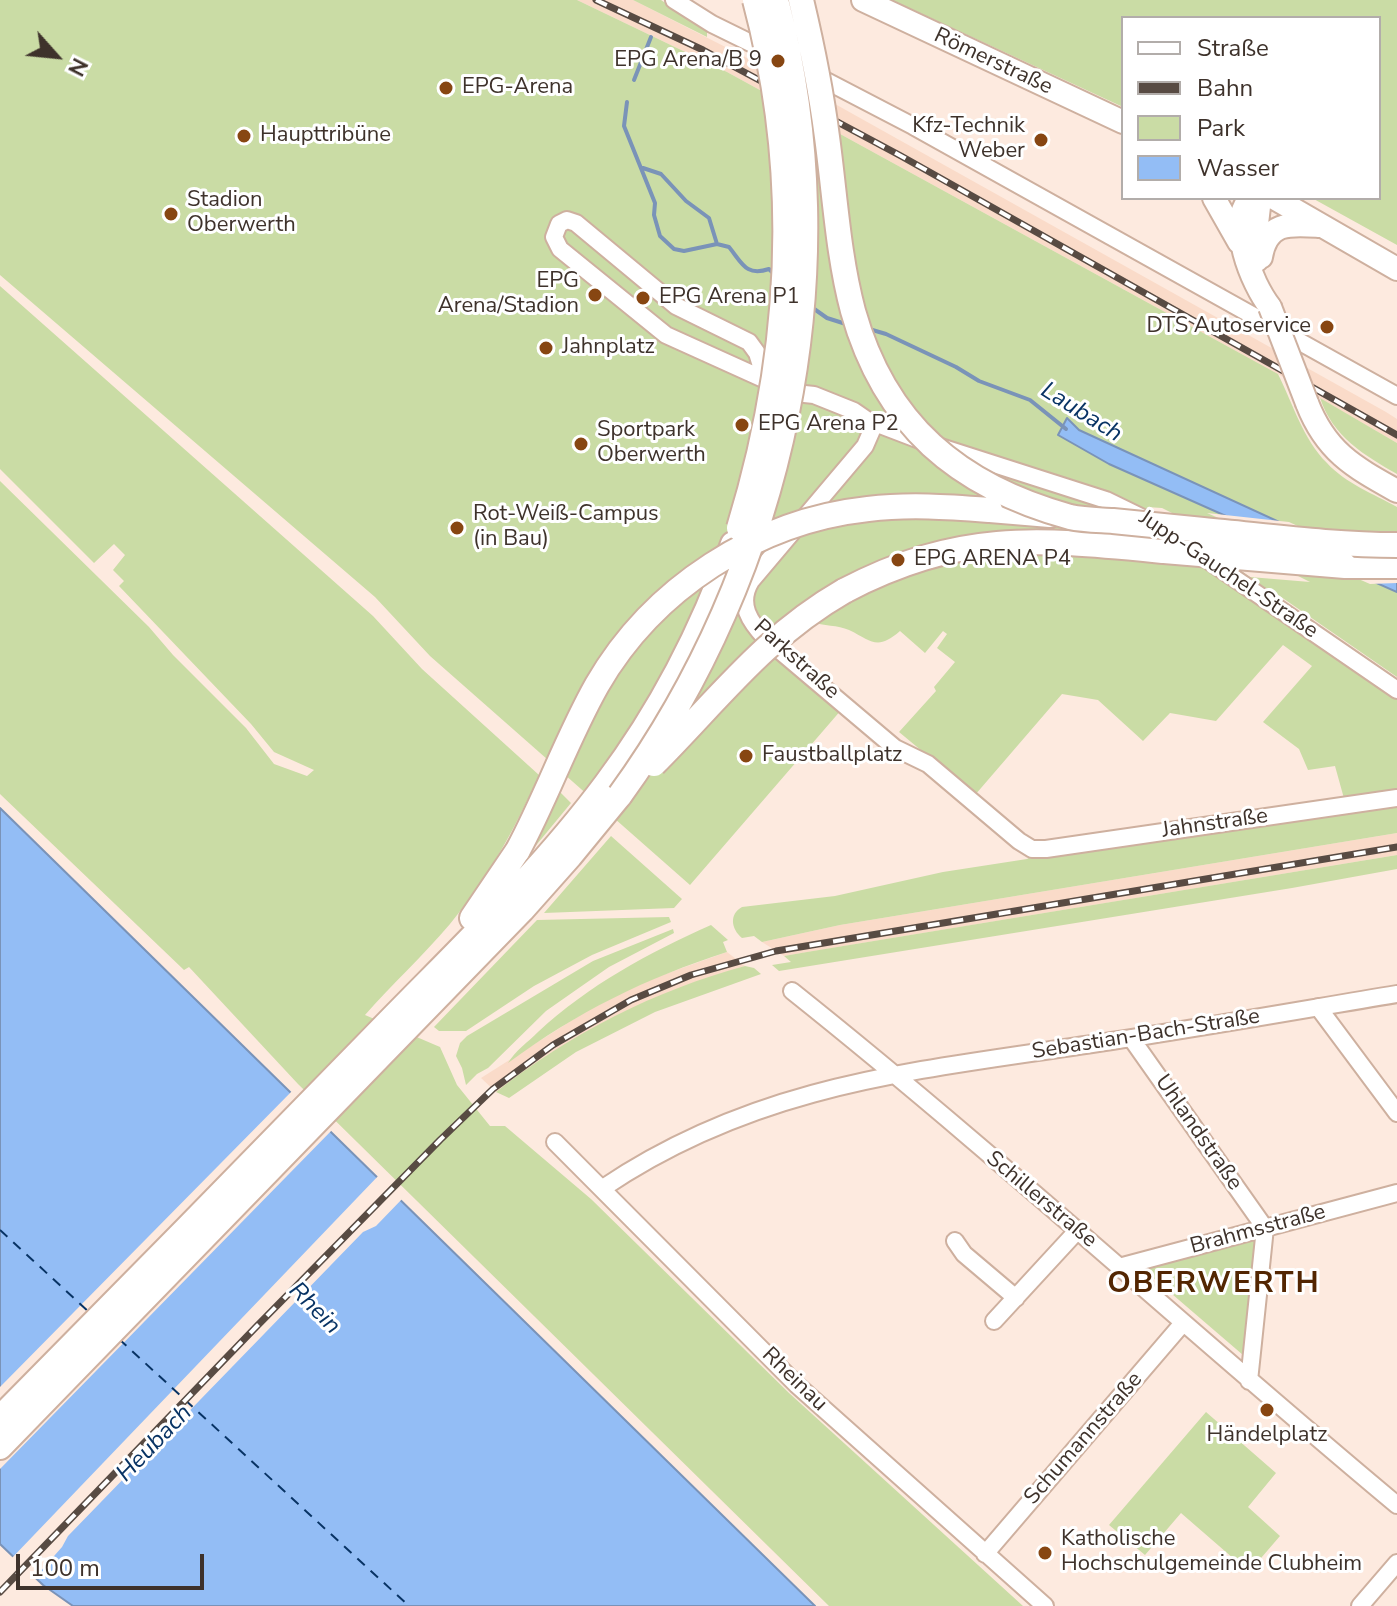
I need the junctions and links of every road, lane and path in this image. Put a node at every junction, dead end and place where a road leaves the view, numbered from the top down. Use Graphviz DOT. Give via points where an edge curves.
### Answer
graph roads {
  1 [pos="674,0"];
  2 [pos="755,0"];
  3 [pos="776,0"];
  4 [pos="801,0"];
  5 [pos="863,0"];
  6 [pos="690,6"];
  7 [pos="1121,121"];
  8 [pos="1215,200"];
  9 [pos="1249,200"];
  10 [pos="1260,200"];
  11 [pos="1278,200"];
  12 [pos="1326,227"];
  13 [pos="1244,248"];
  14 [pos="1397,269"];
  15 [pos="1259,270"];
  16 [pos="1270,307"];
  17 [pos="765,379"];
  18 [pos="1397,396"];
  19 [pos="871,422"];
  20 [pos="1397,491"];
  21 [pos="1073,517"];
  22 [pos="1397,545"];
  23 [pos="1397,566"];
  24 [pos="1397,690"];
  25 [pos="620,795"];
  26 [pos="1397,798"];
  27 [pos="1032,849"];
  28 [pos="792,991"];
  29 [pos="1397,994"];
  30 [pos="1318,1007"];
  31 [pos="1131,1038"];
  32 [pos="354,1057"];
  33 [pos="895,1073"];
  34 [pos="1397,1113"];
  35 [pos="555,1142"];
  36 [pos="603,1188"];
  37 [pos="1397,1193"];
  38 [pos="1265,1228"];
  39 [pos="1077,1231"];
  40 [pos="955,1241"];
  41 [pos="1119,1267"];
  42 [pos="1016,1298"];
  43 [pos="994,1321"];
  44 [pos="1183,1323"];
  45 [pos="1249,1381"];
  46 [pos="0,1418"];
  47 [pos="0,1447"];
  48 [pos="1397,1505"];
  49 [pos="985,1554"];
  50 [pos="1397,1563"];
  51 [pos="1045,1606"];
  52 [pos="1360,1606"];
  1 -- 6 [label="street"];
  2 -- 32 [label="highway, bridge" via="783,159 786,267 767,424 728,560 677,671 601,791 519,887"];
  3 -- 25 [label="highway, bridge" via="798,119 805,211 800,328 785,422 758,525 727,609 680,702"];
  4 -- 21 [label="highway, bridge" via="817,69 846,276 862,338 882,385 914,429 959,469"];
  5 -- 7 [label="main road, Römerstraße"];
  6 -- 18 [label="street"];
  8 -- 13 [label="main road"];
  9 -- 13 [label="main road" via="1240,220"];
  10 -- 15 [label="main road" via="1255,241"];
  11 -- 12 [label="main road"];
  12 -- 14 [label="main road"];
  12 -- 15 [label="main road" via="1276,229 1264,244"];
  13 -- 16 [label="main road"];
  15 -- 16 [label="main road"];
  16 -- 20 [label="main road, bridge" via="1319,430 1354,466"];
  17 -- 17 [label="street, Jupp-Gauchel-Straße" via="757,353 744,338 676,306 581,226 567,220 559,224 556,245 661,332"];
  17 -- 19 [label="street, Jupp-Gauchel-Straße" via="811,404"];
  19 -- 24 [label="street, Jupp-Gauchel-Straße" via="1134,512"];
  19 -- 27 [label="street, Parkstraße" via="865,446 751,581 744,601 749,618 766,639 895,748 928,764"];
  21 -- 22 [label="highway, bridge"];
  21 -- 32 [label="highway, bridge" via="922,506 844,512 758,540 696,575 643,624 611,664 506,869 465,928 375,1024"];
  23 -- 25 [label="highway, bridge" via="1316,565 1048,541 931,554 855,585 787,629"];
  25 -- 47 [label="highway" via="522,910"];
  26 -- 27 [label="street, Jahnstraße"];
  28 -- 33 [label="street, Schillerstraße"];
  29 -- 30 [label="street, Sebastian-Bach-Straße"];
  30 -- 31 [label="street, Sebastian-Bach-Straße"];
  30 -- 34 [label="street"];
  31 -- 33 [label="street, Sebastian-Bach-Straße"];
  31 -- 38 [label="street, Uhlandstraße"];
  32 -- 46 [label="highway"];
  33 -- 36 [label="street, Sebastian-Bach-Straße" via="742,1114 641,1162"];
  33 -- 39 [label="street, Schillerstraße"];
  35 -- 36 [label="street, Rheinau"];
  36 -- 49 [label="street, Rheinau" via="797,1385"];
  37 -- 38 [label="street, Brahmsstraße"];
  38 -- 41 [label="street, Brahmsstraße"];
  38 -- 45 [label="street"];
  39 -- 41 [label="street, Schillerstraße"];
  39 -- 42 [label="street"];
  40 -- 42 [label="street"];
  41 -- 44 [label="street, Schillerstraße"];
  42 -- 43 [label="street"];
  44 -- 45 [label="street, Schillerstraße"];
  44 -- 49 [label="street, Schumannstraße"];
  45 -- 48 [label="street, Schillerstraße"];
  49 -- 51 [label="street, Rheinau"];
  50 -- 52 [label="street"];
}
